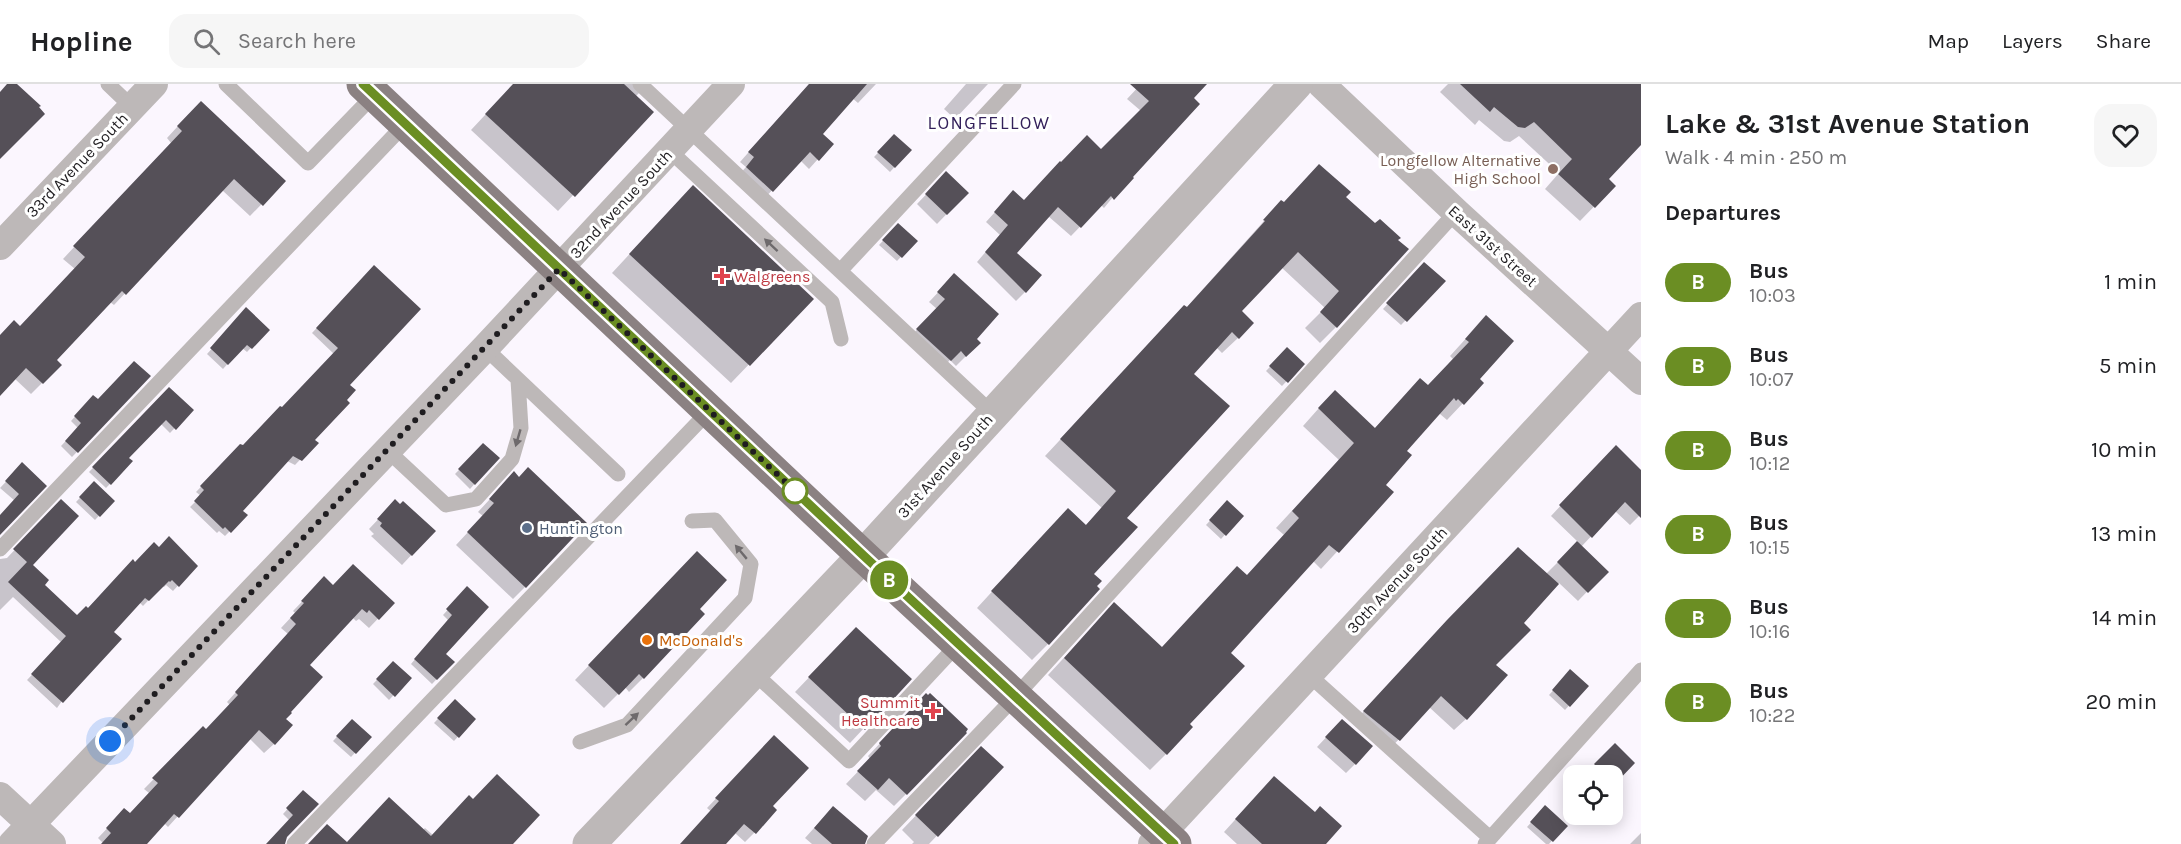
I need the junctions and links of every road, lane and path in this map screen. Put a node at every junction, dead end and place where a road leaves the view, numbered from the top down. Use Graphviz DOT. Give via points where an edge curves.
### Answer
graph roads {
  1 [pos="108,84"];
  2 [pos="154,84"];
  3 [pos="226,84"];
  4 [pos="640,84"];
  5 [pos="731,84"];
  6 [pos="1014,84"];
  7 [pos="1296,84"];
  8 [pos="1321,84"];
  9 [pos="368,89"];
  10 [pos="132,107"];
  11 [pos="405,124"];
  12 [pos="689,131"];
  13 [pos="670,151"];
  14 [pos="1456,213"];
  15 [pos="0,246"];
  16 [pos="559,269"];
  17 [pos="840,271"];
  18 [pos="1641,316"];
  19 [pos="841,339"];
  20 [pos="485,348"];
  21 [pos="1609,351"];
  22 [pos="518,380"];
  23 [pos="1641,381"];
  24 [pos="710,410"];
  25 [pos="993,414"];
  26 [pos="387,450"];
  27 [pos="618,474"];
  28 [pos="692,521"];
  29 [pos="0,549"];
  30 [pos="864,556"];
  31 [pos="959,643"];
  32 [pos="1641,670"];
  33 [pos="753,672"];
  34 [pos="1309,675"];
  35 [pos="1016,696"];
  36 [pos="580,742"];
  37 [pos="0,796"];
  38 [pos="22,834"];
  39 [pos="1163,840"];
  40 [pos="1487,841"];
  41 [pos="52,844"];
  42 [pos="294,844"];
  43 [pos="589,844"];
  44 [pos="874,844"];
  1 -- 10 [label="lane"];
  2 -- 10 [label="street, 33rd Avenue South"];
  3 -- 9 [label="lane" via="308,163"];
  4 -- 12 [label="lane"];
  5 -- 12 [label="street, 32nd Avenue South"];
  6 -- 17 [label="lane"];
  7 -- 25 [label="street, 31st Avenue South"];
  8 -- 14 [label="street, East 31st Street"];
  9 -- 11 [label="main road"];
  10 -- 15 [label="street, 33rd Avenue South"];
  11 -- 16 [label="main road"];
  11 -- 29 [label="lane"];
  12 -- 13 [label="street, 32nd Avenue South"];
  12 -- 17 [label="lane"];
  13 -- 16 [label="street, 32nd Avenue South"];
  19 -- 13 [label="lane, one-way" via="832,303"];
  14 -- 21 [label="street, East 31st Street"];
  14 -- 35 [label="lane"];
  16 -- 20 [label="street, 32nd Avenue South"];
  16 -- 24 [label="main road"];
  17 -- 25 [label="lane"];
  18 -- 21 [label="street, 30th Avenue South"];
  20 -- 22 [label="lane"];
  20 -- 26 [label="street, 32nd Avenue South"];
  21 -- 23 [label="street, East 31st Street"];
  21 -- 34 [label="street, 30th Avenue South"];
  22 -- 26 [label="lane, one-way" via="521,428 512,459 476,499 446,505"];
  22 -- 27 [label="lane"];
  24 -- 30 [label="main road"];
  24 -- 42 [label="lane"];
  25 -- 30 [label="street, 31st Avenue South"];
  26 -- 38 [label="street, 32nd Avenue South"];
  36 -- 28 [label="lane, one-way" via="627,725 745,598 751,564 715,520"];
  30 -- 31 [label="main road"];
  30 -- 33 [label="street, 31st Avenue South"];
  31 -- 33 [label="lane" via="849,761"];
  31 -- 35 [label="main road"];
  32 -- 40 [label="lane"];
  33 -- 43 [label="street, 31st Avenue South"];
  34 -- 39 [label="street, 30th Avenue South"];
  34 -- 40 [label="lane"];
  35 -- 39 [label="main road"];
  35 -- 44 [label="lane"];
  37 -- 38 [label="street"];
  38 -- 41 [label="street"];
}
